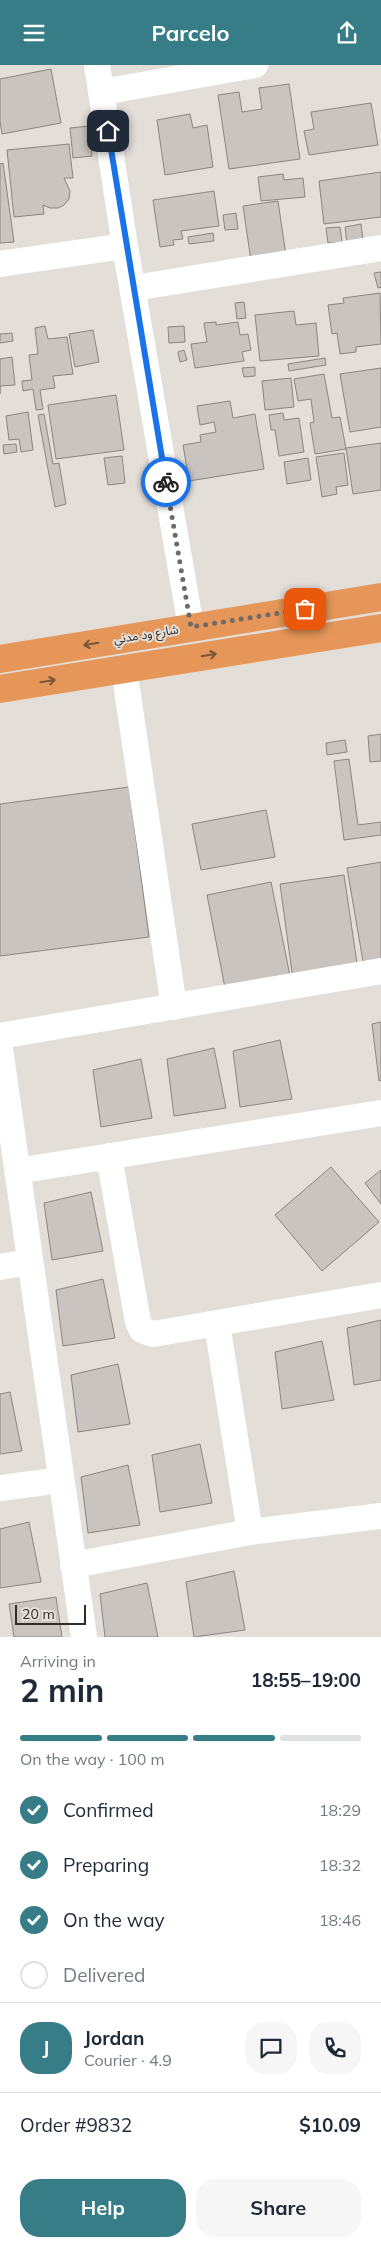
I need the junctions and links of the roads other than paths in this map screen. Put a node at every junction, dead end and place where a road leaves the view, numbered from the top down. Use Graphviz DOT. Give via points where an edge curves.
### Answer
graph roads {
  1 [pos="97,65"];
  2 [pos="255,65"];
  3 [pos="102,92"];
  4 [pos="126,246"];
  5 [pos="381,248"];
  6 [pos="0,263"];
  7 [pos="134,287"];
  8 [pos="381,597"];
  9 [pos="191,627"];
  10 [pos="381,628"];
  11 [pos="0,659"];
  12 [pos="124,669"];
  13 [pos="0,689"];
  14 [pos="381,971"];
  15 [pos="174,1007"];
  16 [pos="0,1036"];
  17 [pos="0,1049"];
  18 [pos="381,1113"];
  19 [pos="109,1156"];
  20 [pos="17,1171"];
  21 [pos="30,1262"];
  22 [pos="0,1267"];
  23 [pos="381,1295"];
  24 [pos="217,1323"];
  25 [pos="61,1480"];
  26 [pos="0,1487"];
  27 [pos="381,1516"];
  28 [pos="250,1532"];
  29 [pos="73,1565"];
  30 [pos="84,1637"];
  1 -- 3 [label="street"];
  2 -- 3 [label="street"];
  3 -- 4 [label="street"];
  4 -- 6 [label="street"];
  4 -- 7 [label="street"];
  5 -- 7 [label="street"];
  7 -- 9 [label="street"];
  8 -- 9 [label="highway, شارع ود مدني"];
  9 -- 11 [label="highway, شارع ود مدني, one-way"];
  12 -- 10 [label="highway, one-way"];
  13 -- 12 [label="highway, one-way"];
  12 -- 15 [label="street"];
  14 -- 15 [label="street"];
  15 -- 16 [label="street"];
  17 -- 20 [label="street"];
  18 -- 19 [label="street"];
  19 -- 20 [label="street"];
  19 -- 24 [label="street" via="142,1330 153,1334"];
  20 -- 21 [label="street"];
  21 -- 22 [label="street"];
  21 -- 25 [label="street"];
  23 -- 24 [label="street"];
  24 -- 28 [label="street"];
  25 -- 26 [label="street"];
  25 -- 29 [label="street"];
  27 -- 28 [label="street"];
  28 -- 29 [label="street"];
  29 -- 30 [label="street"];
}
